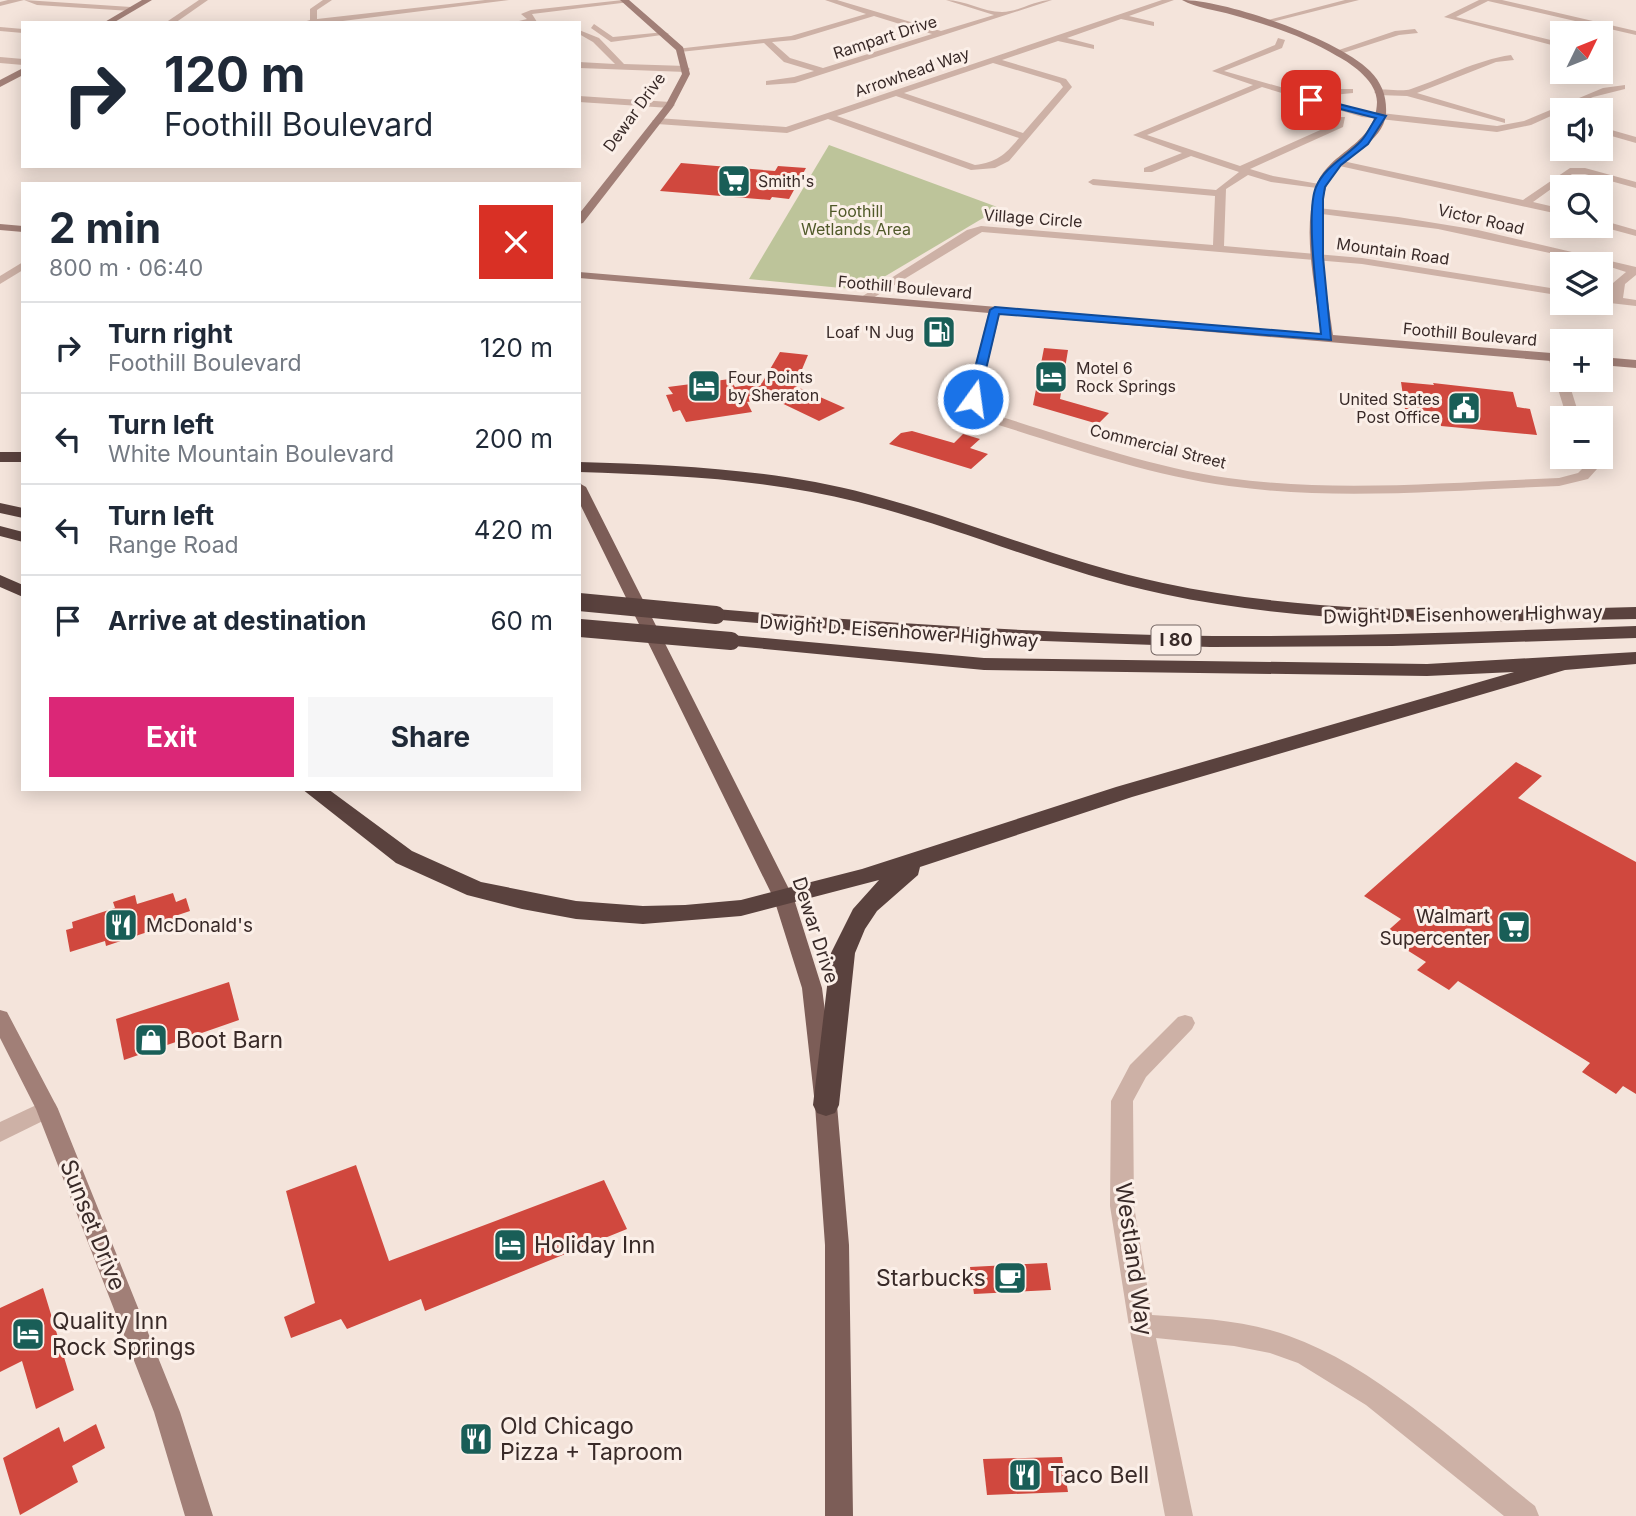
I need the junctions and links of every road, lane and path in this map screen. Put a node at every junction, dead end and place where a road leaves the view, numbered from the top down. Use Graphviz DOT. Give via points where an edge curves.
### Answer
graph roads {
  1 [pos="20,0"];
  2 [pos="28,0"];
  3 [pos="148,0"];
  4 [pos="328,0"];
  5 [pos="505,0"];
  6 [pos="829,0"];
  7 [pos="950,0"];
  8 [pos="1048,0"];
  9 [pos="1170,0"];
  10 [pos="1186,0"];
  11 [pos="1355,0"];
  12 [pos="1485,0"];
  13 [pos="1492,0"];
  14 [pos="625,1"];
  15 [pos="200,2"];
  16 [pos="0,4"];
  17 [pos="424,5"];
  18 [pos="216,6"];
  19 [pos="131,9"];
  20 [pos="873,14"];
  21 [pos="1002,15"];
  22 [pos="1122,17"];
  23 [pos="1636,20"];
  24 [pos="110,21"];
  25 [pos="172,21"];
  26 [pos="314,21"];
  27 [pos="320,21"];
  28 [pos="534,21"];
  29 [pos="1268,21"];
  30 [pos="1151,24"];
  31 [pos="594,26"];
  32 [pos="1619,28"];
  33 [pos="0,29"];
  34 [pos="1614,30"];
  35 [pos="21,31"];
  36 [pos="1415,31"];
  37 [pos="581,32"];
  38 [pos="1636,33"];
  39 [pos="665,34"];
  40 [pos="941,34"];
  41 [pos="1058,38"];
  42 [pos="1281,40"];
  43 [pos="766,41"];
  44 [pos="1550,43"];
  45 [pos="1091,47"];
  46 [pos="680,49"];
  47 [pos="1337,52"];
  48 [pos="1511,58"];
  49 [pos="993,60"];
  50 [pos="0,61"];
  51 [pos="581,67"];
  52 [pos="619,68"];
  53 [pos="21,69"];
  54 [pos="686,69"];
  55 [pos="21,70"];
  56 [pos="822,71"];
  57 [pos="769,83"];
  58 [pos="0,84"];
  59 [pos="1260,85"];
  60 [pos="1622,87"];
  61 [pos="1350,90"];
  62 [pos="1378,92"];
  63 [pos="895,93"];
  64 [pos="1408,93"];
  65 [pos="581,99"];
  66 [pos="1311,100"];
  67 [pos="670,105"];
  68 [pos="1545,114"];
  69 [pos="1550,115"];
  70 [pos="828,116"];
  71 [pos="1381,116"];
  72 [pos="1342,119"];
  73 [pos="657,121"];
  74 [pos="1518,126"];
  75 [pos="1613,133"];
  76 [pos="1025,137"];
  77 [pos="1636,140"];
  78 [pos="1190,153"];
  79 [pos="1338,163"];
  80 [pos="1148,170"];
  81 [pos="1244,170"];
  82 [pos="1093,182"];
  83 [pos="1636,185"];
  84 [pos="1321,187"];
  85 [pos="1220,193"];
  86 [pos="1524,204"];
  87 [pos="1550,209"];
  88 [pos="1318,211"];
  89 [pos="581,218"];
  90 [pos="1613,226"];
  91 [pos="0,227"];
  92 [pos="21,229"];
  93 [pos="1636,233"];
  94 [pos="1219,249"];
  95 [pos="1318,257"];
  96 [pos="21,266"];
  97 [pos="1635,271"];
  98 [pos="581,275"];
  99 [pos="0,281"];
  100 [pos="1550,291"];
  101 [pos="864,299"];
  102 [pos="1613,300"];
  103 [pos="1617,301"];
  104 [pos="1636,303"];
  105 [pos="995,310"];
  106 [pos="1327,338"];
  107 [pos="1550,356"];
  108 [pos="1613,362"];
  109 [pos="1636,364"];
  110 [pos="0,457"];
  111 [pos="21,457"];
  112 [pos="581,467"];
  113 [pos="1590,469"];
  114 [pos="581,491"];
  115 [pos="0,508"];
  116 [pos="21,513"];
  117 [pos="0,531"];
  118 [pos="21,536"];
  119 [pos="0,580"];
  120 [pos="21,591"];
  121 [pos="581,602"];
  122 [pos="1636,613"];
  123 [pos="581,628"];
  124 [pos="1636,632"];
  125 [pos="1636,657"];
  126 [pos="1564,664"];
  127 [pos="316,791"];
  128 [pos="930,856"];
  129 [pos="784,899"];
  130 [pos="0,1018"];
  131 [pos="1185,1023"];
  132 [pos="826,1105"];
  133 [pos="47,1109"];
  134 [pos="0,1133"];
  135 [pos="1141,1326"];
  136 [pos="199,1516"];
  137 [pos="839,1516"];
  138 [pos="1179,1516"];
  139 [pos="1525,1516"];
  1 -- 16 [label="street"];
  2 -- 19 [label="street"];
  3 -- 19 [label="street"];
  4 -- 26 [label="street" via="314,9"];
  5 -- 17 [label="street"];
  6 -- 20 [label="street"];
  7 -- 21 [label="street"];
  8 -- 21 [label="street, Rampart Drive"];
  9 -- 22 [label="street, Arrowhead Way"];
  10 -- 29 [label="street"];
  11 -- 29 [label="street"];
  12 -- 44 [label="street" via="1448,17"];
  13 -- 32 [label="street"];
  14 -- 28 [label="street" via="525,14"];
  14 -- 39 [label="street, Dewar Drive"];
  15 -- 18 [label="street"];
  15 -- 25 [label="street"];
  17 -- 27 [label="street"];
  19 -- 24 [label="street"];
  20 -- 40 [label="street"];
  20 -- 43 [label="street"];
  21 -- 40 [label="street, Rampart Drive"];
  22 -- 30 [label="street"];
  22 -- 41 [label="street, Arrowhead Way"];
  23 -- 32 [label="street"];
  29 -- 47 [label="street"];
  31 -- 39 [label="street" via="611,40"];
  32 -- 34 [label="street"];
  32 -- 38 [label="street"];
  33 -- 35 [label="street"];
  36 -- 47 [label="street"];
  37 -- 52 [label="street" via="597,42"];
  39 -- 46 [label="street, Dewar Drive"];
  40 -- 56 [label="street, Rampart Drive"];
  41 -- 45 [label="street"];
  41 -- 49 [label="street, Arrowhead Way"];
  42 -- 59 [label="street" via="1279,46 1216,71"];
  43 -- 46 [label="street"];
  43 -- 56 [label="street" via="787,60"];
  46 -- 54 [label="street, Dewar Drive"];
  47 -- 62 [label="street" via="1361,69"];
  48 -- 64 [label="street"];
  49 -- 63 [label="street, Arrowhead Way"];
  49 -- 76 [label="street" via="1068,84"];
  50 -- 53 [label="street"];
  51 -- 52 [label="street"];
  52 -- 54 [label="street"];
  54 -- 67 [label="street, Dewar Drive"];
  55 -- 58 [label="street"];
  56 -- 57 [label="street, Rampart Drive"];
  59 -- 66 [label="street"];
  59 -- 78 [label="street" via="1138,135"];
  60 -- 68 [label="street" via="1604,88"];
  61 -- 66 [label="street"];
  62 -- 64 [label="street"];
  62 -- 71 [label="street"];
  63 -- 70 [label="street, Arrowhead Way"];
  63 -- 76 [label="street"];
  64 -- 74 [label="street"];
  65 -- 67 [label="street"];
  66 -- 71 [label="street"];
  67 -- 73 [label="street, Dewar Drive"];
  68 -- 69 [label="street"];
  68 -- 74 [label="street"];
  70 -- 73 [label="street, Arrowhead Way" via="787,130"];
  70 -- 76 [label="street" via="974,168 1006,159"];
  71 -- 74 [label="street" via="1497,129"];
  71 -- 79 [label="street" via="1365,142"];
  72 -- 81 [label="street" via="1340,125"];
  73 -- 89 [label="street, Dewar Drive"];
  75 -- 77 [label="street"];
  78 -- 80 [label="street"];
  78 -- 81 [label="street"];
  79 -- 84 [label="street"];
  79 -- 86 [label="street"];
  81 -- 84 [label="street"];
  81 -- 85 [label="street"];
  82 -- 85 [label="street"];
  83 -- 86 [label="street" via="1570,171"];
  84 -- 88 [label="street"];
  85 -- 94 [label="street"];
  86 -- 87 [label="street"];
  88 -- 95 [label="street"];
  88 -- 97 [label="street, Victor Road" via="1434,224"];
  90 -- 93 [label="street"];
  91 -- 92 [label="street"];
  94 -- 95 [label="street, Mountain Road"];
  94 -- 101 [label="street, Village Circle" via="981,229"];
  95 -- 100 [label="street, Mountain Road"];
  95 -- 106 [label="street"];
  96 -- 99 [label="street"];
  97 -- 103 [label="street" via="1619,283"];
  98 -- 101 [label="street, Foothill Boulevard"];
  101 -- 105 [label="street, Foothill Boulevard"];
  102 -- 103 [label="street"];
  103 -- 104 [label="street"];
  105 -- 106 [label="street, Foothill Boulevard"];
  105 -- 113 [label="street, Commercial Street" via="973,399 980,411 1144,464 1227,481 1343,488 1559,481 1583,476"];
  106 -- 107 [label="street, Foothill Boulevard"];
  108 -- 109 [label="street"];
  110 -- 111 [label="highway"];
  112 -- 122 [label="highway" via="737,475 801,485 863,498 1098,574 1205,597 1320,612 1432,617"];
  114 -- 129 [label="main road, Dewar Drive"];
  115 -- 116 [label="highway"];
  117 -- 118 [label="highway"];
  119 -- 120 [label="highway"];
  121 -- 124 [label="highway, Dwight D. Eisenhower Highway / I 80, bridge" via="873,629 1151,640 1385,640"];
  123 -- 126 [label="highway, Dwight D. Eisenhower Highway / I 80, bridge" via="984,664 1427,670"];
  125 -- 126 [label="highway, Dwight D. Eisenhower Highway / I 80"];
  126 -- 128 [label="highway" via="1124,792"];
  127 -- 129 [label="highway" via="404,857 464,885 522,901 653,915 741,908"];
  128 -- 129 [label="highway"];
  128 -- 132 [label="highway" via="886,886 851,929 843,953"];
  129 -- 132 [label="main road, Dewar Drive" via="812,988"];
  130 -- 133 [label="street, Sunset Drive"];
  131 -- 135 [label="street, Westland Way" via="1138,1071 1122,1101 1122,1206"];
  132 -- 137 [label="main road, Dewar Drive" via="837,1245"];
  133 -- 134 [label="street"];
  133 -- 136 [label="street, Sunset Drive" via="167,1412"];
  135 -- 138 [label="street, Westland Way"];
  135 -- 139 [label="street" via="1251,1337 1326,1366 1371,1392"];
}
